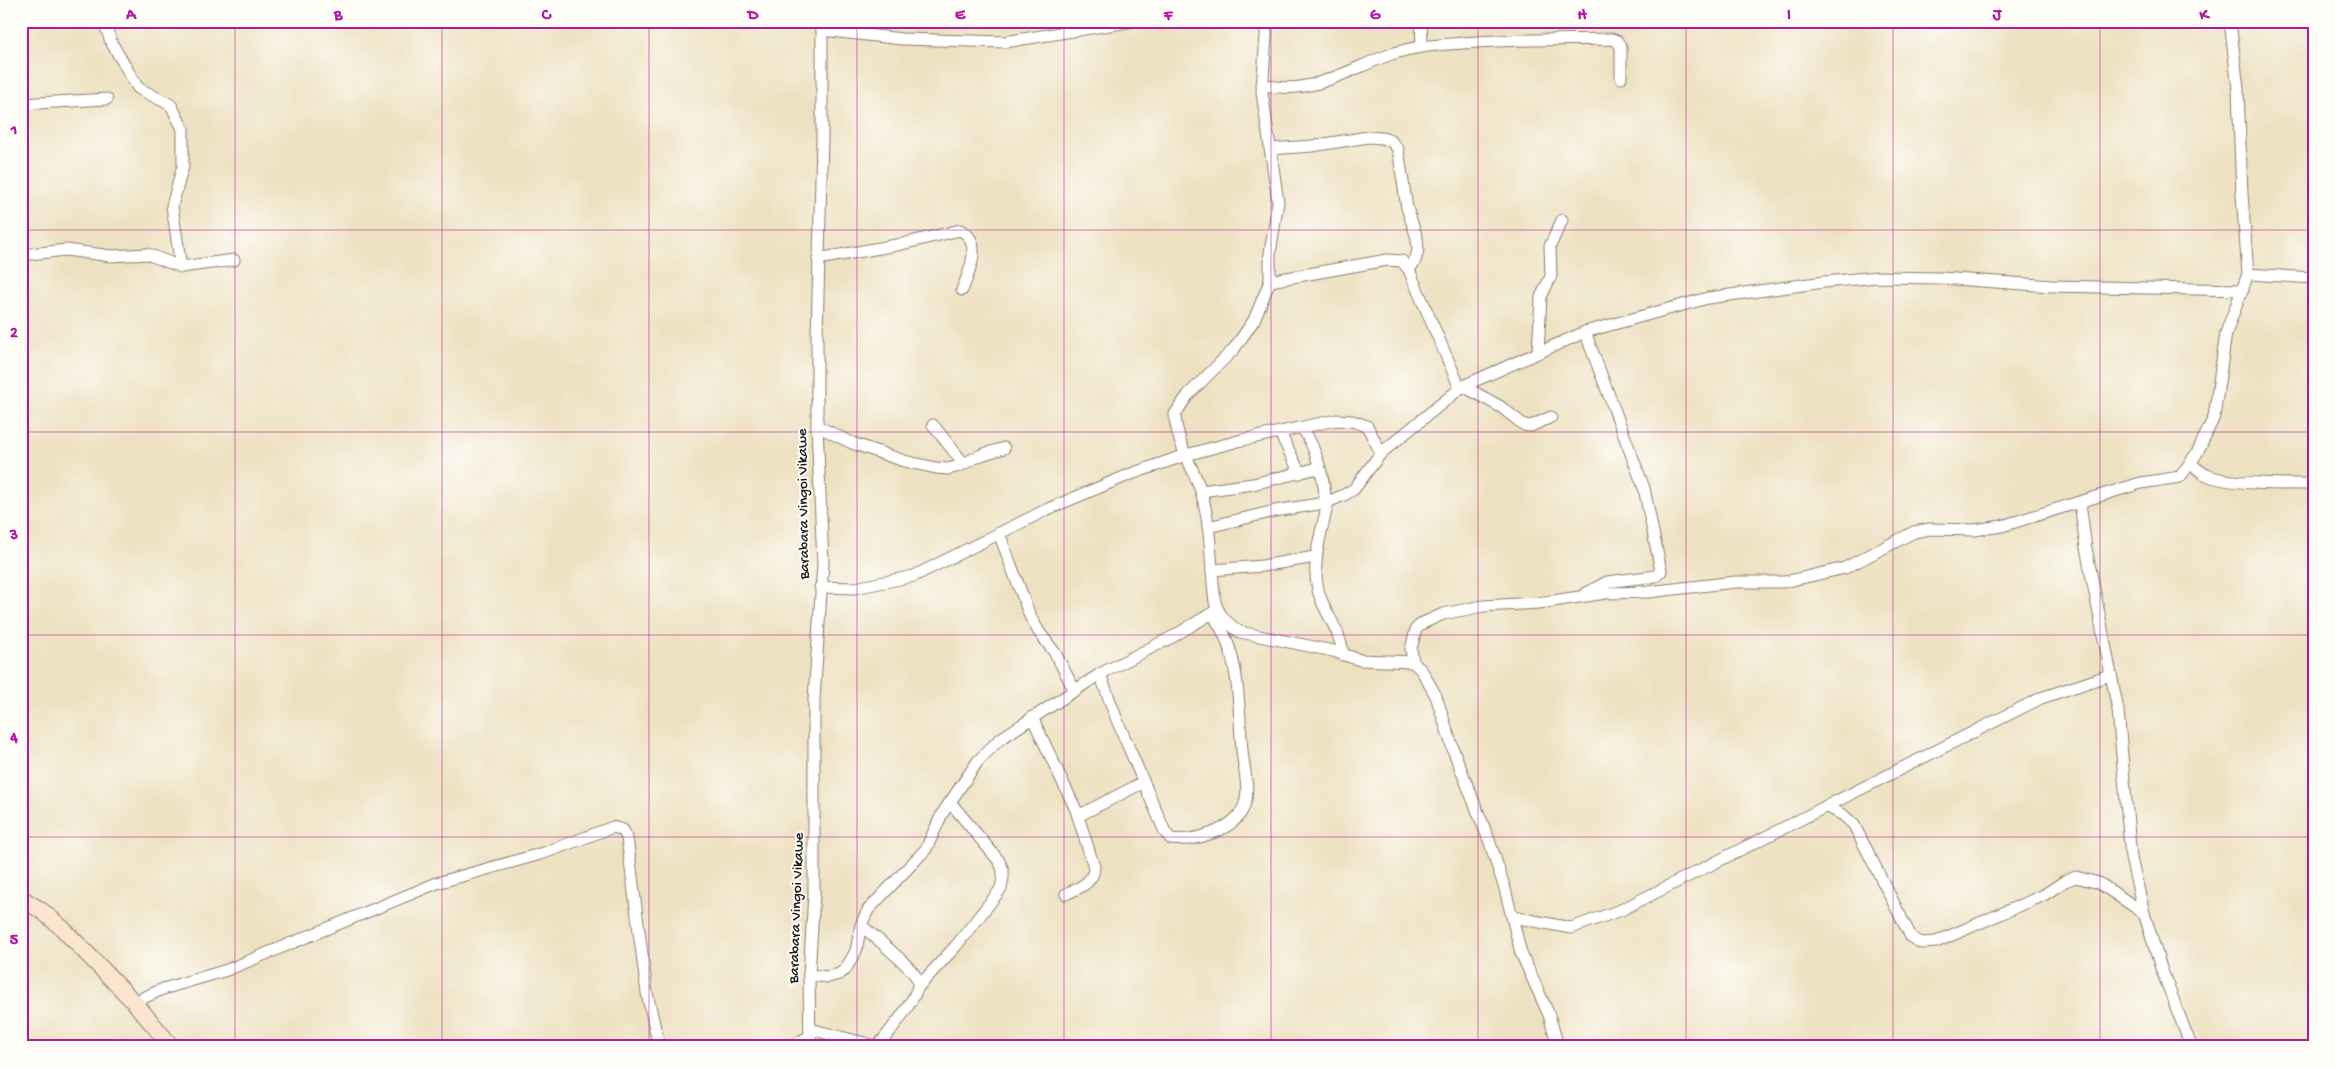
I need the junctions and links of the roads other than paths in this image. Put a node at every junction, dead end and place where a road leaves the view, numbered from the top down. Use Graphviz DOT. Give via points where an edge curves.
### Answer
graph roads {
  1 [pos="104,21"];
  2 [pos="1134,21"];
  3 [pos="1265,21"];
  4 [pos="1421,21"];
  5 [pos="2230,21"];
  6 [pos="822,26"];
  7 [pos="1422,46"];
  8 [pos="1621,78"];
  9 [pos="1262,84"];
  10 [pos="107,98"];
  11 [pos="21,104"];
  12 [pos="1270,149"];
  13 [pos="1562,220"];
  14 [pos="21,255"];
  15 [pos="818,259"];
  16 [pos="234,260"];
  17 [pos="181,267"];
  18 [pos="1409,270"];
  19 [pos="2248,274"];
  20 [pos="2314,278"];
  21 [pos="1270,281"];
  22 [pos="962,290"];
  23 [pos="2242,290"];
  24 [pos="1585,332"];
  25 [pos="1538,352"];
  26 [pos="1461,387"];
  27 [pos="1551,418"];
  28 [pos="933,425"];
  29 [pos="817,426"];
  30 [pos="1303,429"];
  31 [pos="1280,433"];
  32 [pos="1004,448"];
  33 [pos="1381,453"];
  34 [pos="1186,455"];
  35 [pos="964,464"];
  36 [pos="2191,464"];
  37 [pos="1318,468"];
  38 [pos="1300,473"];
  39 [pos="2314,484"];
  40 [pos="1201,491"];
  41 [pos="1327,503"];
  42 [pos="2080,504"];
  43 [pos="1208,527"];
  44 [pos="1000,533"];
  45 [pos="1315,557"];
  46 [pos="1212,570"];
  47 [pos="820,587"];
  48 [pos="1584,596"];
  49 [pos="1215,612"];
  50 [pos="1343,655"];
  51 [pos="1413,662"];
  52 [pos="1100,674"];
  53 [pos="2110,675"];
  54 [pos="1074,689"];
  55 [pos="1032,717"];
  56 [pos="1144,782"];
  57 [pos="950,802"];
  58 [pos="1826,806"];
  59 [pos="1078,816"];
  60 [pos="1066,894"];
  61 [pos="21,898"];
  62 [pos="2144,913"];
  63 [pos="1513,917"];
  64 [pos="861,925"];
  65 [pos="809,975"];
  66 [pos="918,988"];
  67 [pos="134,1002"];
  68 [pos="810,1037"];
  69 [pos="171,1046"];
  70 [pos="659,1046"];
  71 [pos="792,1046"];
  72 [pos="877,1046"];
  73 [pos="1558,1046"];
  74 [pos="2191,1046"];
  1 -- 17 [label="street" via="110,42 138,88 171,105 181,124 183,166 172,206"];
  2 -- 6 [label="street" via="1005,42 902,39"];
  3 -- 9 [label="street"];
  4 -- 7 [label="street"];
  5 -- 19 [label="street" via="2238,89"];
  6 -- 15 [label="street, Barabara Vingoi Vikawe"];
  7 -- 8 [label="street" via="1612,39 1621,47"];
  7 -- 9 [label="street" via="1303,87 1285,89"];
  9 -- 12 [label="street"];
  10 -- 11 [label="street"];
  12 -- 18 [label="street" via="1368,137 1392,142 1398,149 1407,208 1417,238 1418,250"];
  12 -- 21 [label="street" via="1278,202 1270,253"];
  13 -- 25 [label="street" via="1550,246 1550,276 1541,297"];
  14 -- 17 [label="street" via="66,250 111,256 147,254"];
  15 -- 22 [label="street" via="960,230 968,236 973,253"];
  15 -- 29 [label="street, Barabara Vingoi Vikawe"];
  16 -- 17 [label="street"];
  18 -- 21 [label="street" via="1402,260 1386,260"];
  18 -- 26 [label="street"];
  19 -- 20 [label="street"];
  19 -- 23 [label="street"];
  21 -- 34 [label="street" via="1254,320 1234,349 1188,395 1174,414 1177,434"];
  23 -- 24 [label="street" via="2052,286 1877,277 1708,298"];
  23 -- 36 [label="street" via="2226,333 2214,417"];
  24 -- 25 [label="street"];
  24 -- 48 [label="street" via="1644,488 1661,571 1656,576 1606,582"];
  25 -- 26 [label="street"];
  26 -- 27 [label="street" via="1501,407 1524,425 1531,426"];
  26 -- 33 [label="street"];
  28 -- 35 [label="street"];
  29 -- 35 [label="street" via="904,462 948,469"];
  29 -- 47 [label="street, Barabara Vingoi Vikawe" via="823,563"];
  30 -- 31 [label="street"];
  30 -- 33 [label="street" via="1336,420 1352,421 1367,426"];
  30 -- 37 [label="street" via="1312,442"];
  31 -- 34 [label="street"];
  31 -- 38 [label="street"];
  32 -- 35 [label="street"];
  33 -- 41 [label="street" via="1354,489"];
  34 -- 40 [label="street"];
  34 -- 44 [label="street" via="1088,491"];
  36 -- 39 [label="street" via="2214,478"];
  36 -- 42 [label="street" via="2178,478 2141,483"];
  37 -- 38 [label="street"];
  37 -- 41 [label="street"];
  38 -- 40 [label="street"];
  40 -- 43 [label="street"];
  41 -- 43 [label="street"];
  41 -- 45 [label="street"];
  42 -- 48 [label="street" via="1994,528 1914,532 1844,568 1784,582 1735,582"];
  42 -- 53 [label="street"];
  43 -- 46 [label="street"];
  44 -- 47 [label="street" via="914,576 855,588"];
  44 -- 54 [label="street" via="1030,616"];
  45 -- 46 [label="street"];
  45 -- 50 [label="street" via="1318,590 1340,634"];
  46 -- 49 [label="street"];
  47 -- 65 [label="street, Barabara Vingoi Vikawe" via="813,707 814,894"];
  48 -- 51 [label="street" via="1539,603 1483,606 1443,614 1416,629 1411,649"];
  49 -- 50 [label="street" via="1240,632"];
  49 -- 52 [label="street"];
  49 -- 56 [label="street" via="1235,672 1246,802 1229,824 1194,839 1171,839 1160,822"];
  50 -- 51 [label="street" via="1378,662"];
  51 -- 63 [label="street" via="1436,696 1454,752 1490,840"];
  52 -- 54 [label="street"];
  52 -- 56 [label="street"];
  53 -- 58 [label="street" via="2041,698"];
  53 -- 62 [label="street" via="2118,710 2131,858"];
  54 -- 55 [label="street"];
  55 -- 57 [label="street" via="987,751"];
  55 -- 59 [label="street"];
  56 -- 59 [label="street"];
  57 -- 64 [label="street" via="926,848 868,910"];
  57 -- 66 [label="street" via="998,861 1003,878 997,894"];
  58 -- 62 [label="street" via="1854,825 1911,937 1920,943 1936,942 2076,877 2099,883"];
  58 -- 63 [label="street" via="1621,910 1571,928"];
  59 -- 60 [label="street" via="1094,873 1088,882"];
  61 -- 67 [label="street" via="62,928"];
  62 -- 74 [label="street"];
  63 -- 73 [label="street" via="1521,953 1549,1015"];
  64 -- 65 [label="street" via="856,951 845,970 828,978"];
  64 -- 66 [label="street" via="915,975"];
  65 -- 68 [label="street, Barabara Vingoi Vikawe"];
  66 -- 72 [label="street"];
  67 -- 69 [label="street"];
  67 -- 70 [label="street" via="163,989 227,970 437,883 544,853 617,827 627,838 647,993"];
  68 -- 71 [label="street"];
  68 -- 72 [label="street"];
}
